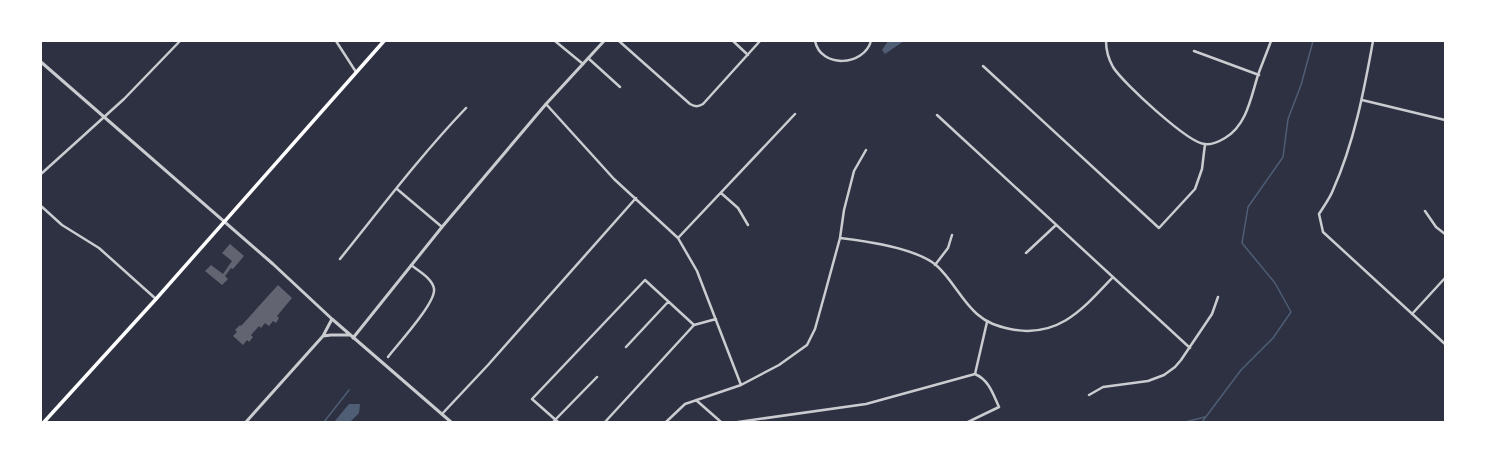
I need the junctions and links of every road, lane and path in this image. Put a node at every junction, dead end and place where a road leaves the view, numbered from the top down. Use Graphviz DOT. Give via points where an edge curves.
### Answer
graph roads {
  1 [pos="180,41"];
  2 [pos="336,41"];
  3 [pos="384,41"];
  4 [pos="555,41"];
  5 [pos="604,41"];
  6 [pos="619,41"];
  7 [pos="733,41"];
  8 [pos="760,41"];
  9 [pos="815,41"];
  10 [pos="871,41"];
  11 [pos="1106,41"];
  12 [pos="1271,41"];
  13 [pos="1373,41"];
  14 [pos="1194,51"];
  15 [pos="748,54"];
  16 [pos="588,58"];
  17 [pos="41,62"];
  18 [pos="583,64"];
  19 [pos="983,66"];
  20 [pos="356,72"];
  21 [pos="1258,75"];
  22 [pos="620,87"];
  23 [pos="1362,100"];
  24 [pos="546,104"];
  25 [pos="466,108"];
  26 [pos="795,114"];
  27 [pos="937,115"];
  28 [pos="104,117"];
  29 [pos="1445,120"];
  30 [pos="1205,144"];
  31 [pos="866,150"];
  32 [pos="41,174"];
  33 [pos="397,189"];
  34 [pos="721,193"];
  35 [pos="636,198"];
  36 [pos="41,206"];
  37 [pos="1425,211"];
  38 [pos="224,222"];
  39 [pos="1056,225"];
  40 [pos="748,226"];
  41 [pos="442,227"];
  42 [pos="1445,234"];
  43 [pos="952,235"];
  44 [pos="678,238"];
  45 [pos="840,238"];
  46 [pos="1026,252"];
  47 [pos="340,259"];
  48 [pos="411,265"];
  49 [pos="935,265"];
  50 [pos="1113,277"];
  51 [pos="1445,278"];
  52 [pos="1218,297"];
  53 [pos="156,299"];
  54 [pos="668,302"];
  55 [pos="1412,314"];
  56 [pos="332,319"];
  57 [pos="716,319"];
  58 [pos="987,322"];
  59 [pos="694,325"];
  60 [pos="350,335"];
  61 [pos="323,336"];
  62 [pos="353,338"];
  63 [pos="1445,344"];
  64 [pos="626,347"];
  65 [pos="1190,348"];
  66 [pos="388,357"];
  67 [pos="975,374"];
  68 [pos="597,376"];
  69 [pos="741,385"];
  70 [pos="1089,395"];
  71 [pos="696,400"];
  72 [pos="442,414"];
  73 [pos="556,421"];
  74 [pos="44,422"];
  75 [pos="246,422"];
  76 [pos="451,422"];
  77 [pos="605,422"];
  78 [pos="666,422"];
  79 [pos="721,422"];
  80 [pos="738,422"];
  81 [pos="968,422"];
  1 -- 28 [label="street"];
  2 -- 20 [label="street"];
  3 -- 20 [label="main road"];
  4 -- 18 [label="street"];
  5 -- 16 [label="street"];
  6 -- 15 [label="street" via="694,106 702,104"];
  7 -- 15 [label="street"];
  8 -- 15 [label="street"];
  9 -- 10 [label="street" via="822,53 835,61 845,62 864,52"];
  11 -- 30 [label="street" via="1108,56 1122,78 1179,131 1195,142"];
  12 -- 21 [label="street"];
  13 -- 23 [label="street"];
  14 -- 21 [label="street"];
  16 -- 18 [label="street"];
  16 -- 22 [label="street"];
  17 -- 28 [label="street"];
  18 -- 24 [label="street"];
  19 -- 30 [label="street" via="1159,228 1195,189 1202,169"];
  20 -- 38 [label="main road"];
  21 -- 30 [label="street" via="1244,118 1225,138"];
  23 -- 29 [label="street"];
  23 -- 55 [label="street" via="1344,165 1333,192 1319,214 1323,232"];
  24 -- 35 [label="street" via="614,179"];
  24 -- 41 [label="street"];
  25 -- 33 [label="street"];
  26 -- 34 [label="street"];
  27 -- 39 [label="street"];
  28 -- 32 [label="street"];
  28 -- 38 [label="street"];
  31 -- 45 [label="street" via="854,171"];
  33 -- 41 [label="street"];
  33 -- 47 [label="street"];
  34 -- 40 [label="street" via="738,208"];
  34 -- 44 [label="street"];
  35 -- 44 [label="street"];
  35 -- 72 [label="street"];
  36 -- 53 [label="street" via="62,225 99,248"];
  37 -- 42 [label="street" via="1436,227"];
  38 -- 53 [label="main road"];
  38 -- 56 [label="street"];
  39 -- 46 [label="street"];
  39 -- 50 [label="street"];
  41 -- 48 [label="street"];
  43 -- 49 [label="street" via="948,248"];
  44 -- 57 [label="street" via="696,271"];
  45 -- 49 [label="street" via="904,250"];
  45 -- 69 [label="street" via="815,329 807,344 779,365"];
  48 -- 62 [label="street"];
  48 -- 66 [label="street" via="431,282 434,296"];
  49 -- 58 [label="street" via="967,304"];
  50 -- 58 [label="street" via="1085,307 1070,319 1052,327 1034,331 1015,330"];
  50 -- 65 [label="street"];
  51 -- 55 [label="street"];
  52 -- 65 [label="street" via="1212,314"];
  53 -- 74 [label="main road"];
  54 -- 59 [label="street"];
  54 -- 64 [label="street"];
  54 -- 73 [label="street" via="644,280 532,399"];
  55 -- 63 [label="street"];
  56 -- 60 [label="street"];
  56 -- 61 [label="street"];
  57 -- 59 [label="street"];
  57 -- 69 [label="street"];
  58 -- 67 [label="street"];
  59 -- 77 [label="street"];
  60 -- 61 [label="street"];
  60 -- 62 [label="street"];
  61 -- 75 [label="street"];
  62 -- 72 [label="street"];
  65 -- 70 [label="street" via="1164,375 1148,381 1103,387"];
  67 -- 80 [label="street" via="866,404"];
  67 -- 81 [label="street" via="986,382 999,408"];
  68 -- 73 [label="street"];
  69 -- 71 [label="street"];
  71 -- 78 [label="street" via="685,404"];
  71 -- 79 [label="street"];
  72 -- 76 [label="street"];
}
